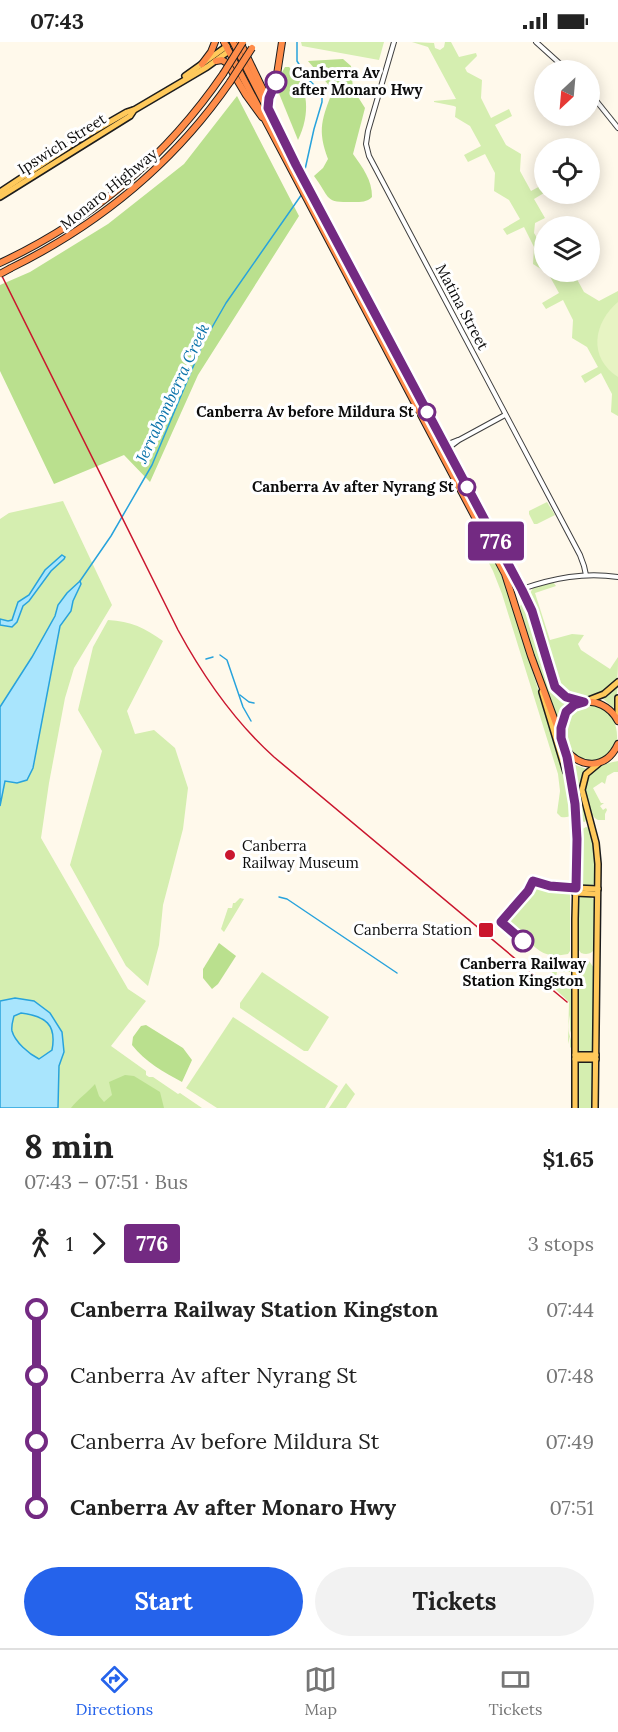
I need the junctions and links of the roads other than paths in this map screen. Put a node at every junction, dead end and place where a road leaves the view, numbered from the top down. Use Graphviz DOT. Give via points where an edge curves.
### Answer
graph roads {
  1 [pos="215,42"];
  2 [pos="242,42"];
  3 [pos="282,42"];
  4 [pos="394,42"];
  5 [pos="536,42"];
  6 [pos="254,45"];
  7 [pos="229,46"];
  8 [pos="556,60"];
  9 [pos="216,61"];
  10 [pos="202,64"];
  11 [pos="278,72"];
  12 [pos="166,90"];
  13 [pos="243,90"];
  14 [pos="259,93"];
  15 [pos="268,102"];
  16 [pos="600,106"];
  17 [pos="270,112"];
  18 [pos="270,127"];
  19 [pos="618,128"];
  20 [pos="294,168"];
  21 [pos="37,171"];
  22 [pos="0,192"];
  23 [pos="0,197"];
  24 [pos="0,263"];
  25 [pos="0,274"];
  26 [pos="506,415"];
  27 [pos="443,449"];
  28 [pos="586,575"];
  29 [pos="618,577"];
  30 [pos="507,578"];
  31 [pos="522,590"];
  32 [pos="528,602"];
  33 [pos="518,604"];
  34 [pos="519,616"];
  35 [pos="531,656"];
  36 [pos="618,682"];
  37 [pos="618,698"];
  38 [pos="584,701"];
  39 [pos="618,715"];
  40 [pos="618,721"];
  41 [pos="563,744"];
  42 [pos="618,744"];
  43 [pos="618,757"];
  44 [pos="603,761"];
  45 [pos="570,785"];
  46 [pos="576,825"];
  47 [pos="591,825"];
  48 [pos="575,891"];
  49 [pos="598,891"];
  50 [pos="575,1057"];
  51 [pos="596,1057"];
  52 [pos="575,1108"];
  53 [pos="595,1108"];
  1 -- 10 [label="highway"];
  2 -- 14 [label="highway"];
  2 -- 24 [label="highway, Monaro Highway, bridge" via="198,108 143,169 87,213"];
  3 -- 11 [label="highway"];
  4 -- 26 [label="street, Matina Street" via="368,131 369,156"];
  5 -- 8 [label="street"];
  6 -- 25 [label="highway, Monaro Highway, bridge" via="201,121 146,178 81,229"];
  7 -- 9 [label="main road, Ipswich Street"];
  7 -- 10 [label="main road, Ipswich Street"];
  7 -- 14 [label="highway"];
  9 -- 12 [label="main road, Ipswich Street"];
  9 -- 13 [label="highway" via="226,62"];
  10 -- 12 [label="main road, Ipswich Street"];
  11 -- 14 [label="highway" via="272,84"];
  11 -- 15 [label="highway"];
  12 -- 21 [label="main road, Ipswich Street"];
  13 -- 14 [label="highway"];
  13 -- 18 [label="highway"];
  14 -- 15 [label="highway"];
  14 -- 17 [label="highway"];
  14 -- 18 [label="highway"];
  15 -- 17 [label="highway"];
  16 -- 19 [label="street"];
  17 -- 20 [label="highway"];
  18 -- 20 [label="highway"];
  20 -- 27 [label="highway" via="306,199"];
  20 -- 27 [label="highway" via="311,192"];
  21 -- 22 [label="main road, Ipswich Street"];
  21 -- 23 [label="main road, Ipswich Street"];
  26 -- 27 [label="street"];
  26 -- 28 [label="street, Matina Street" via="584,563"];
  27 -- 30 [label="highway"];
  27 -- 31 [label="highway"];
  28 -- 29 [label="street"];
  28 -- 31 [label="street" via="558,578"];
  30 -- 31 [label="highway"];
  30 -- 34 [label="highway"];
  31 -- 32 [label="highway"];
  31 -- 33 [label="highway"];
  32 -- 33 [label="highway" via="522,600"];
  32 -- 38 [label="highway" via="555,687 566,697"];
  33 -- 34 [label="highway"];
  34 -- 35 [label="highway"];
  35 -- 41 [label="highway"];
  35 -- 45 [label="main road"];
  36 -- 38 [label="main road" via="604,694"];
  37 -- 39 [label="main road"];
  38 -- 40 [label="highway" via="607,707"];
  38 -- 41 [label="highway" via="563,717"];
  41 -- 44 [label="highway" via="579,761"];
  41 -- 45 [label="main road"];
  42 -- 44 [label="highway"];
  43 -- 44 [label="highway"];
  44 -- 47 [label="main road" via="588,772 582,787"];
  45 -- 46 [label="main road"];
  46 -- 47 [label="main road"];
  46 -- 48 [label="main road"];
  47 -- 49 [label="main road" via="597,850"];
  48 -- 49 [label="main road"];
  48 -- 50 [label="main road"];
  49 -- 51 [label="main road"];
  50 -- 51 [label="main road"];
  50 -- 52 [label="main road"];
  51 -- 53 [label="main road"];
}
